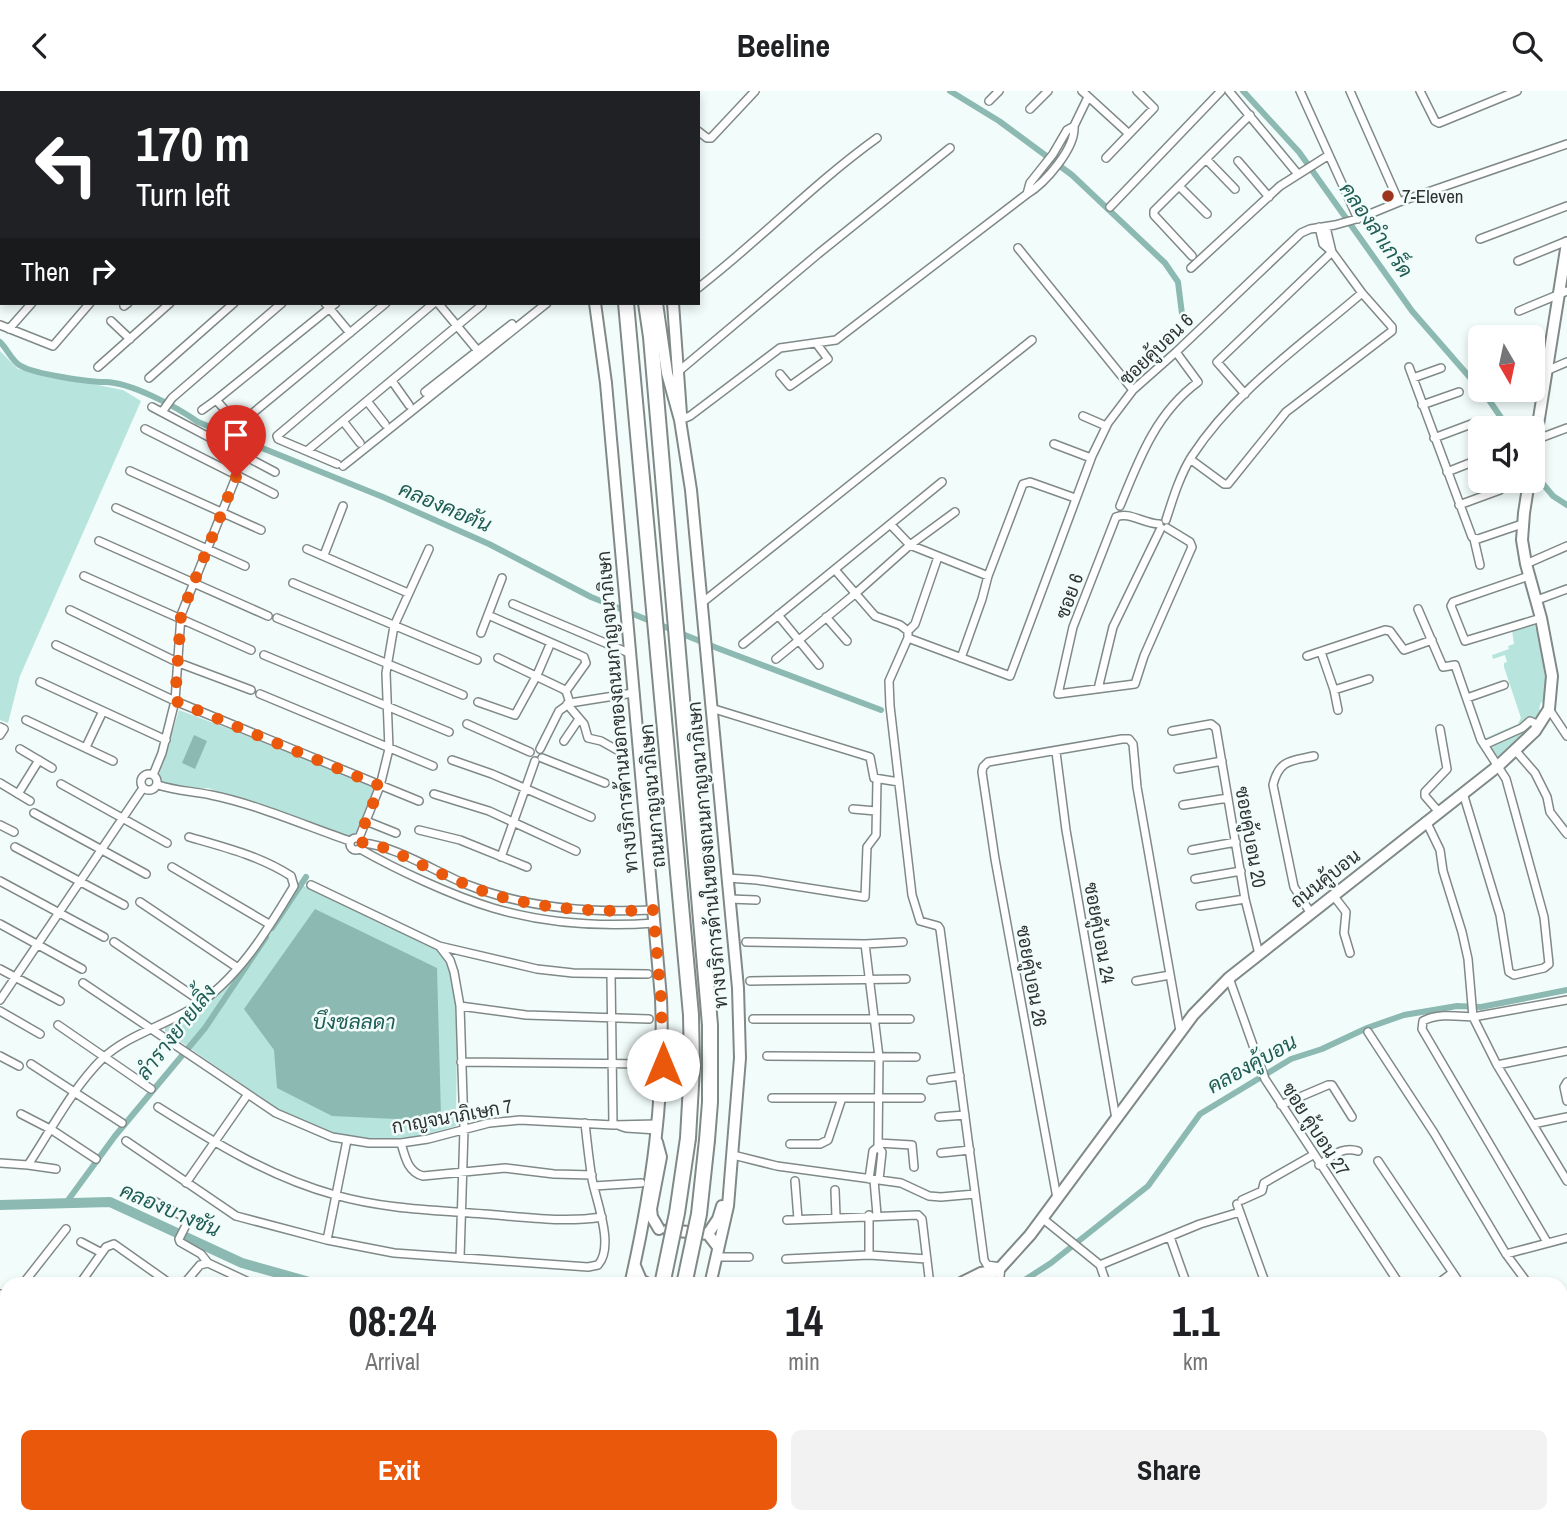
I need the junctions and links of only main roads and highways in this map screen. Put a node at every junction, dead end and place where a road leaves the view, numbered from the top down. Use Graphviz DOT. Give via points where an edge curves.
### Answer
graph roads {
  1 [pos="1567,242"];
  2 [pos="1562,293"];
  3 [pos="595,305"];
  4 [pos="626,305"];
  5 [pos="646,305"];
  6 [pos="657,305"];
  7 [pos="675,305"];
  8 [pos="1539,416"];
  9 [pos="680,420"];
  10 [pos="1527,493"];
  11 [pos="657,1131"];
  12 [pos="728,1189"];
  13 [pos="659,1229"];
  14 [pos="708,1234"];
  15 [pos="640,1236"];
  16 [pos="717,1252"];
  17 [pos="635,1265"];
  18 [pos="998,1276"];
  19 [pos="632,1277"];
  20 [pos="640,1277"];
  21 [pos="665,1277"];
  22 [pos="686,1277"];
  23 [pos="711,1277"];
  24 [pos="973,1277"];
  1 -- 2 [label="main road"];
  2 -- 8 [label="main road"];
  3 -- 11 [label="main road, ทางบริการด้านนอกของถนนกาญจนาภิเษก" via="654,923 663,1045"];
  4 -- 21 [label="highway, ถนนกาญจนาภิเษก, bridge" via="691,1015 688,1138"];
  5 -- 22 [label="highway, ถนนกาญจนาภิเษก, bridge" via="710,1025 707,1140"];
  6 -- 9 [label="main road, ทางบริการด้านในของถนนกาญจนาภิเษก" via="667,373"];
  7 -- 9 [label="main road, ทางบริการด้านในของถนนกาญจนาภิเษก"];
  9 -- 12 [label="main road, ทางบริการด้านในของถนนกาญจนาภิเษก" via="703,602 737,988 740,1058"];
  10 -- 18 [label="main road, ถนนคู้บอน" via="1522,524 1527,570 1552,676 1549,709 1539,725 1498,766 1212,993"];
  11 -- 13 [label="main road" via="661,1157 651,1209"];
  11 -- 15 [label="main road, ทางบริการด้านนอกของถนนกาญจนาภิเษก"];
  12 -- 14 [label="main road"];
  12 -- 16 [label="main road, ทางบริการด้านในของถนนกาญจนาภิเษก"];
  13 -- 14 [label="main road"];
  13 -- 15 [label="main road"];
  14 -- 16 [label="main road"];
  15 -- 17 [label="main road, ทางบริการด้านนอกของถนนกาญจนาภิเษก"];
  16 -- 23 [label="main road, ทางบริการด้านในของถนนกาญจนาภิเษก"];
  17 -- 19 [label="main road, ทางบริการด้านนอกของถนนกาญจนาภิเษก"];
  17 -- 20 [label="main road"];
  18 -- 24 [label="main road, ถนนคู้บอน" via="981,1273"];
}
